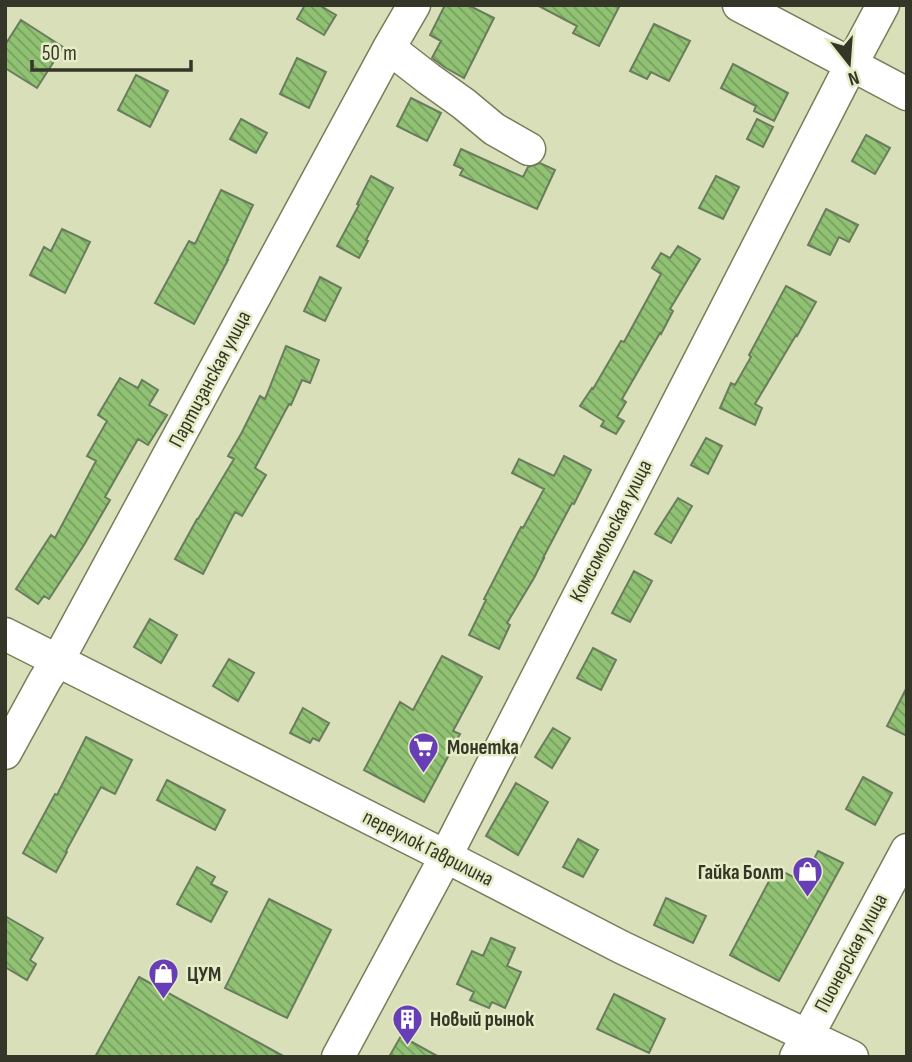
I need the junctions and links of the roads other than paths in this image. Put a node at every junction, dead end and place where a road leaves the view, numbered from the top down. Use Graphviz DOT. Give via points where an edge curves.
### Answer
graph roads {
  1 [pos="414,5"];
  2 [pos="739,5"];
  3 [pos="883,5"];
  4 [pos="389,48"];
  5 [pos="851,65"];
  6 [pos="907,94"];
  7 [pos="529,149"];
  8 [pos="5,634"];
  9 [pos="58,660"];
  10 [pos="5,753"];
  11 [pos="907,850"];
  12 [pos="445,856"];
  13 [pos="802,1046"];
  14 [pos="338,1057"];
  15 [pos="852,1057"];
  1 -- 4 [label="street, Партизанская улица"];
  2 -- 5 [label="street"];
  3 -- 5 [label="street, Комсомольская улица"];
  4 -- 7 [label="street" via="494,129"];
  4 -- 9 [label="street, Партизанская улица"];
  5 -- 6 [label="street"];
  5 -- 12 [label="street, Комсомольская улица"];
  8 -- 9 [label="street, переулок Гаврилина"];
  9 -- 10 [label="street, Партизанская улица"];
  9 -- 12 [label="street, переулок Гаврилина"];
  11 -- 13 [label="street, Пионерская улица"];
  12 -- 13 [label="street, переулок Гаврилина"];
  12 -- 14 [label="street, Комсомольская улица"];
  13 -- 15 [label="street, переулок Гаврилина"];
}
